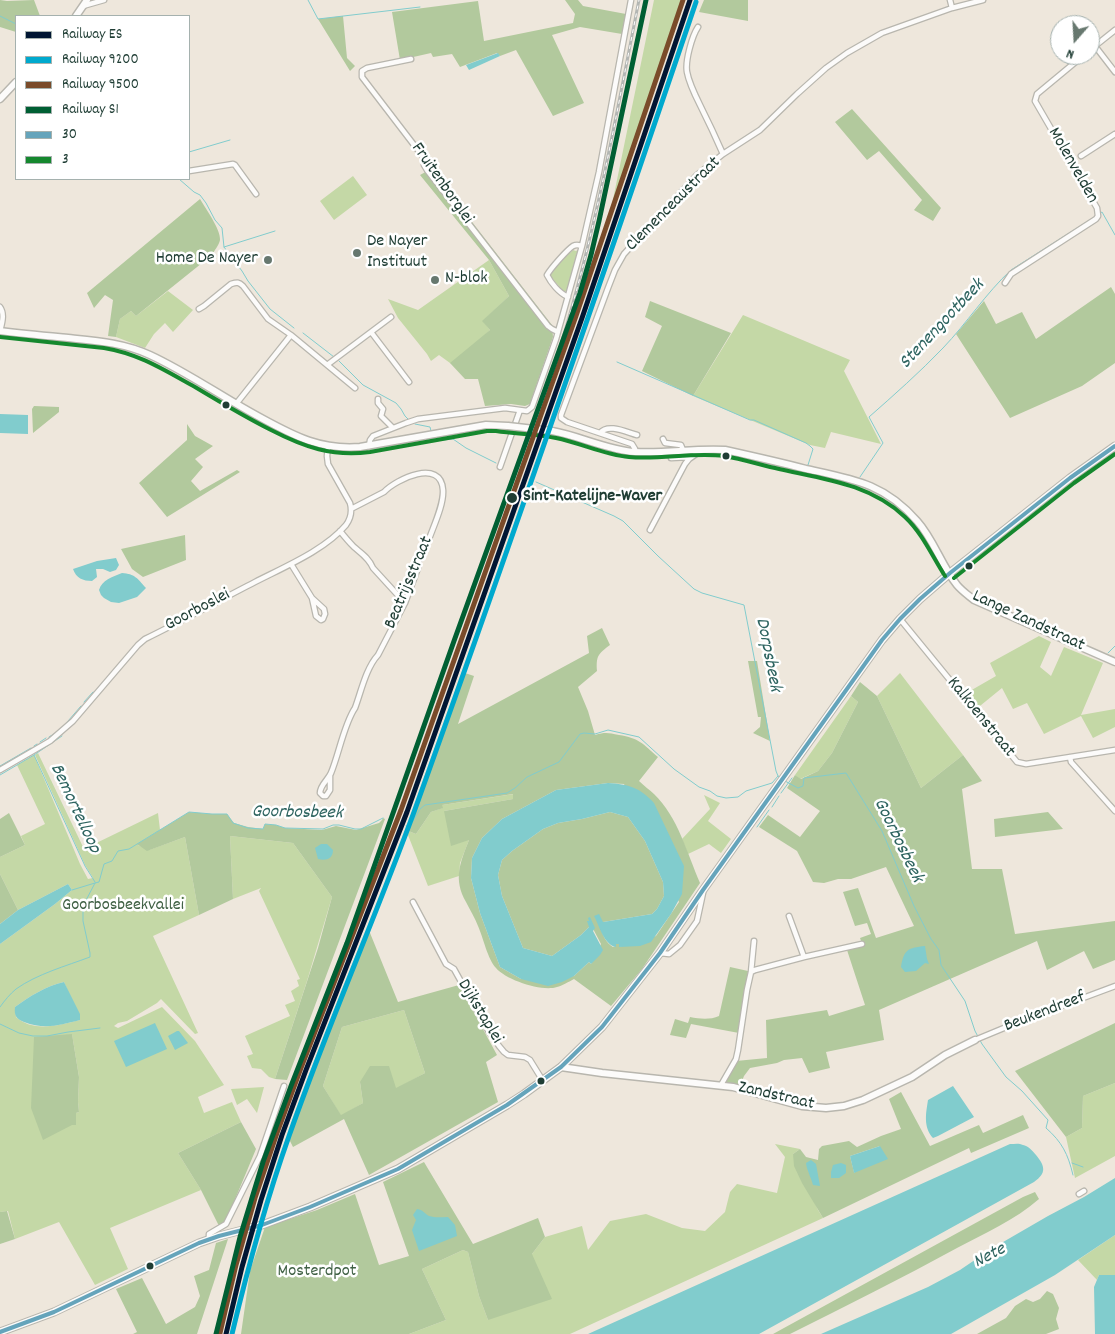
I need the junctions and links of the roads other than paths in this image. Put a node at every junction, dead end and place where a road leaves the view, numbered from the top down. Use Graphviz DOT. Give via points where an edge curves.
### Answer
graph roads {
  1 [pos="104,0"];
  2 [pos="632,0"];
  3 [pos="950,0"];
  4 [pos="983,0"];
  5 [pos="85,3"];
  6 [pos="952,8"];
  7 [pos="77,15"];
  8 [pos="698,27"];
  9 [pos="1115,30"];
  10 [pos="1100,42"];
  11 [pos="1100,52"];
  12 [pos="411,59"];
  13 [pos="1072,65"];
  14 [pos="1115,72"];
  15 [pos="15,83"];
  16 [pos="0,99"];
  17 [pos="1115,134"];
  18 [pos="723,154"];
  19 [pos="1082,156"];
  20 [pos="190,171"];
  21 [pos="256,194"];
  22 [pos="582,246"];
  23 [pos="1005,283"];
  24 [pos="568,297"];
  25 [pos="0,307"];
  26 [pos="199,309"];
  27 [pos="391,317"];
  28 [pos="0,332"];
  29 [pos="371,332"];
  30 [pos="558,332"];
  31 [pos="291,335"];
  32 [pos="327,365"];
  33 [pos="410,382"];
  34 [pos="355,388"];
  35 [pos="378,399"];
  36 [pos="236,404"];
  37 [pos="520,410"];
  38 [pos="393,428"];
  39 [pos="600,433"];
  40 [pos="637,435"];
  41 [pos="663,439"];
  42 [pos="328,446"];
  43 [pos="369,446"];
  44 [pos="1115,446"];
  45 [pos="703,449"];
  46 [pos="683,450"];
  47 [pos="635,452"];
  48 [pos="692,456"];
  49 [pos="671,458"];
  50 [pos="500,467"];
  51 [pos="351,509"];
  52 [pos="650,530"];
  53 [pos="340,531"];
  54 [pos="291,564"];
  55 [pos="950,573"];
  56 [pos="312,598"];
  57 [pos="405,603"];
  58 [pos="900,619"];
  59 [pos="1115,662"];
  60 [pos="1115,750"];
  61 [pos="1070,757"];
  62 [pos="0,770"];
  63 [pos="330,776"];
  64 [pos="1115,811"];
  65 [pos="703,890"];
  66 [pos="413,902"];
  67 [pos="789,916"];
  68 [pos="754,942"];
  69 [pos="862,944"];
  70 [pos="660,953"];
  71 [pos="804,957"];
  72 [pos="751,972"];
  73 [pos="1115,986"];
  74 [pos="975,1040"];
  75 [pos="561,1067"];
  76 [pos="543,1081"];
  77 [pos="722,1085"];
  78 [pos="284,1086"];
  79 [pos="1084,1191"];
  80 [pos="1079,1194"];
  81 [pos="209,1239"];
  82 [pos="3,1332"];
  1 -- 5 [label="street"];
  2 -- 22 [label="street"];
  3 -- 6 [label="street"];
  4 -- 6 [label="street, Clemenceaustraat"];
  5 -- 7 [label="street"];
  6 -- 18 [label="street, Clemenceaustraat" via="882,33 848,53 818,74 760,130"];
  8 -- 18 [label="street" via="689,53 687,72"];
  9 -- 10 [label="street"];
  11 -- 14 [label="street"];
  12 -- 30 [label="street, Fruitenborglei" via="367,68 362,71 362,77 424,158 427,170 462,216 548,326"];
  13 -- 23 [label="street, Molenvelden" via="1037,94 1035,101 1097,208 1098,216 1011,274"];
  15 -- 16 [label="street"];
  17 -- 19 [label="street, Molenvelden"];
  18 -- 39 [label="street, Clemenceaustraat" via="697,175 624,254 615,270 561,415 567,422"];
  20 -- 21 [label="street" via="236,165"];
  22 -- 24 [label="street"];
  22 -- 24 [label="street" via="573,246 548,275 556,288"];
  24 -- 30 [label="street"];
  25 -- 28 [label="street" via="3,317"];
  26 -- 31 [label="street" via="239,282 268,319"];
  27 -- 29 [label="street"];
  28 -- 36 [label="street, Lange Zandstraat" via="122,345 158,359"];
  29 -- 32 [label="street"];
  29 -- 33 [label="street"];
  30 -- 37 [label="street" via="534,404 527,411"];
  31 -- 32 [label="street"];
  31 -- 36 [label="street"];
  32 -- 34 [label="street"];
  35 -- 38 [label="street" via="383,409 381,416"];
  36 -- 42 [label="street, Lange Zandstraat" via="307,441"];
  37 -- 38 [label="street" via="505,408 418,419"];
  37 -- 50 [label="street"];
  38 -- 43 [label="street" via="373,436"];
  39 -- 40 [label="street, Clemenceaustraat" via="608,428"];
  39 -- 47 [label="street, Clemenceaustraat" via="632,444"];
  41 -- 46 [label="street" via="665,443 681,445"];
  42 -- 43 [label="street, Lange Zandstraat"];
  42 -- 51 [label="street" via="328,464"];
  43 -- 47 [label="street, Lange Zandstraat, bridge" via="486,425 552,431"];
  44 -- 55 [label="main road"];
  45 -- 46 [label="street, Lange Zandstraat"];
  45 -- 48 [label="street"];
  45 -- 55 [label="street, Lange Zandstraat" via="725,450 849,478 874,487 895,500 918,522"];
  46 -- 47 [label="street, Lange Zandstraat"];
  48 -- 49 [label="street"];
  48 -- 52 [label="street"];
  51 -- 53 [label="street, Goorboslei" via="348,522"];
  51 -- 57 [label="street, Beatrijsstraat" via="419,473 431,474 441,483 441,505"];
  53 -- 54 [label="street, Goorboslei"];
  53 -- 57 [label="street"];
  54 -- 56 [label="street"];
  54 -- 62 [label="street, Goorboslei" via="145,639 62,732"];
  55 -- 58 [label="main road"];
  55 -- 59 [label="street, Lange Zandstraat" via="974,600"];
  56 -- 56 [label="street" via="316,616 323,620 324,609"];
  57 -- 63 [label="street, Beatrijsstraat" via="367,672"];
  58 -- 61 [label="street, Kalkoenstraat" via="1014,761 1026,764"];
  58 -- 65 [label="main road"];
  60 -- 61 [label="street, Kalkoenstraat"];
  61 -- 64 [label="street"];
  65 -- 70 [label="main road"];
  65 -- 70 [label="street" via="698,921 680,944 668,954"];
  66 -- 76 [label="street, Dijkstaplei" via="446,964 454,969 499,1046 508,1055 530,1060"];
  67 -- 71 [label="street"];
  68 -- 72 [label="street"];
  69 -- 71 [label="street"];
  70 -- 75 [label="main road" via="602,1027"];
  71 -- 72 [label="street"];
  72 -- 77 [label="street" via="736,1059"];
  73 -- 74 [label="street, Beukendreef"];
  74 -- 77 [label="street, Zandstraat" via="912,1077 844,1106 810,1108"];
  75 -- 76 [label="main road"];
  75 -- 77 [label="street, Zandstraat"];
  76 -- 81 [label="main road" via="391,1172 262,1225"];
  78 -- 81 [label="street" via="260,1156 226,1224 209,1234"];
  79 -- 80 [label="street"];
  81 -- 82 [label="main road" via="54,1312"];
}
